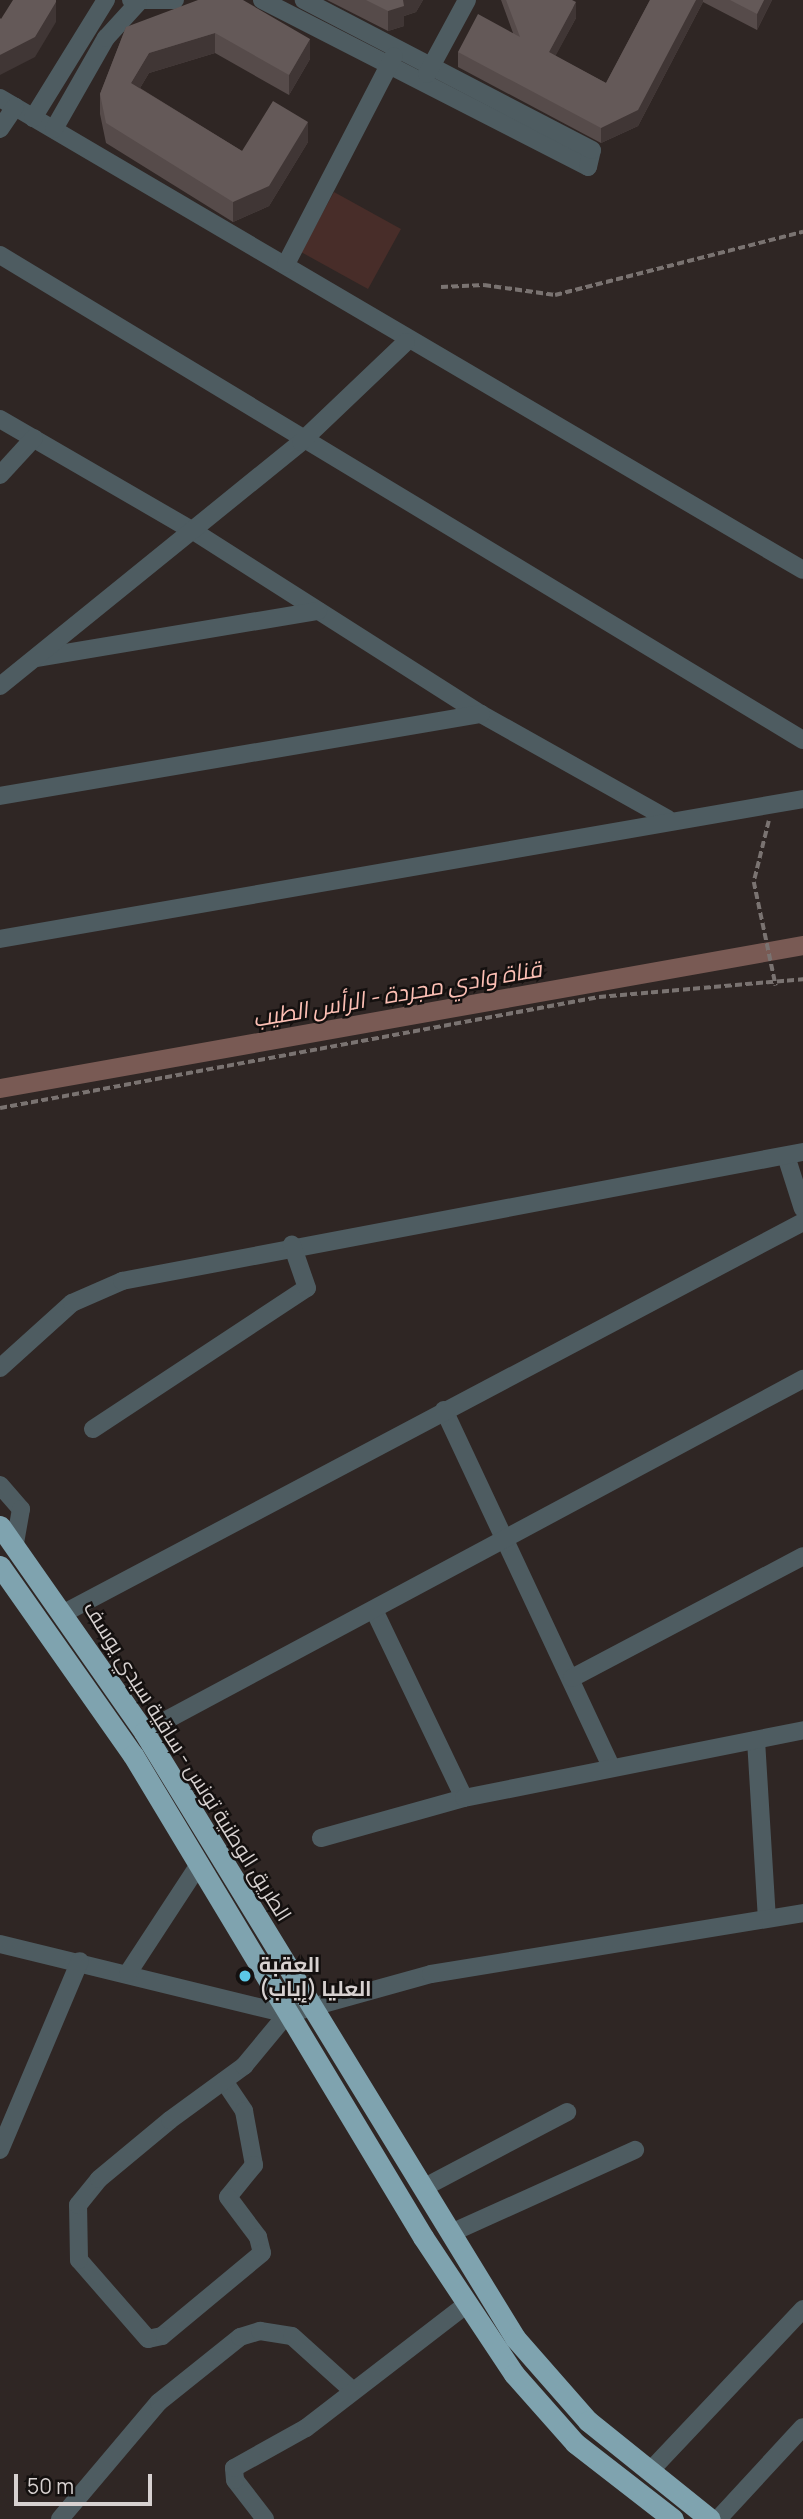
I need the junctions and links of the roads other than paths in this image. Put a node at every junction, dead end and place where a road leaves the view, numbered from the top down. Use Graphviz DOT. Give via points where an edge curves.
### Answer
graph roads {
  1 [pos="106,0"];
  2 [pos="174,0"];
  3 [pos="262,0"];
  4 [pos="304,0"];
  5 [pos="467,0"];
  6 [pos="135,1"];
  7 [pos="398,48"];
  8 [pos="432,64"];
  9 [pos="389,65"];
  10 [pos="423,81"];
  11 [pos="8,103"];
  12 [pos="33,118"];
  13 [pos="0,129"];
  14 [pos="54,129"];
  15 [pos="0,255"];
  16 [pos="286,264"];
  17 [pos="406,342"];
  18 [pos="0,419"];
  19 [pos="34,438"];
  20 [pos="301,442"];
  21 [pos="0,475"];
  22 [pos="195,532"];
  23 [pos="803,570"];
  24 [pos="318,611"];
  25 [pos="33,659"];
  26 [pos="0,686"];
  27 [pos="481,714"];
  28 [pos="803,740"];
  29 [pos="0,796"];
  30 [pos="803,799"];
  31 [pos="668,820"];
  32 [pos="0,939"];
  33 [pos="795,1156"];
  34 [pos="803,1209"];
  35 [pos="803,1222"];
  36 [pos="292,1245"];
  37 [pos="0,1368"];
  38 [pos="803,1379"];
  39 [pos="444,1410"];
  40 [pos="93,1429"];
  41 [pos="0,1485"];
  42 [pos="0,1526"];
  43 [pos="500,1539"];
  44 [pos="15,1544"];
  45 [pos="803,1556"];
  46 [pos="0,1566"];
  47 [pos="373,1609"];
  48 [pos="66,1612"];
  49 [pos="572,1678"];
  50 [pos="803,1730"];
  51 [pos="144,1732"];
  52 [pos="756,1740"];
  53 [pos="611,1767"];
  54 [pos="464,1798"];
  55 [pos="321,1838"];
  56 [pos="200,1863"];
  57 [pos="803,1913"];
  58 [pos="767,1918"];
  59 [pos="0,1944"];
  60 [pos="80,1961"];
  61 [pos="128,1973"];
  62 [pos="312,2006"];
  63 [pos="287,2014"];
  64 [pos="224,2081"];
  65 [pos="567,2112"];
  66 [pos="0,2150"];
  67 [pos="635,2150"];
  68 [pos="423,2188"];
  69 [pos="451,2233"];
  70 [pos="466,2305"];
  71 [pos="803,2309"];
  72 [pos="352,2390"];
  73 [pos="803,2427"];
  74 [pos="650,2471"];
  75 [pos="60,2519"];
  76 [pos="265,2519"];
  77 [pos="673,2519"];
  78 [pos="709,2519"];
  79 [pos="718,2519"];
  1 -- 12 [label="street"];
  2 -- 6 [label="street"];
  3 -- 9 [label="street"];
  4 -- 7 [label="street"];
  5 -- 8 [label="street"];
  6 -- 14 [label="street" via="106,38"];
  7 -- 8 [label="street"];
  7 -- 9 [label="street"];
  8 -- 10 [label="street"];
  8 -- 10 [label="street" via="592,150 588,167"];
  9 -- 10 [label="street"];
  9 -- 16 [label="street"];
  11 -- 12 [label="street"];
  11 -- 13 [label="street"];
  12 -- 14 [label="street"];
  14 -- 16 [label="street"];
  15 -- 20 [label="street"];
  16 -- 17 [label="street"];
  17 -- 20 [label="street"];
  17 -- 23 [label="street"];
  18 -- 19 [label="street"];
  19 -- 21 [label="street"];
  19 -- 22 [label="street"];
  20 -- 22 [label="street"];
  20 -- 28 [label="street"];
  22 -- 24 [label="street"];
  22 -- 25 [label="street"];
  24 -- 25 [label="street"];
  24 -- 27 [label="street"];
  25 -- 26 [label="street"];
  27 -- 29 [label="street"];
  27 -- 31 [label="street"];
  30 -- 31 [label="street"];
  31 -- 32 [label="street"];
  33 -- 34 [label="street"];
  33 -- 36 [label="street"];
  35 -- 39 [label="street"];
  36 -- 37 [label="street" via="95,1290 51,1319"];
  36 -- 40 [label="street" via="307,1288"];
  38 -- 43 [label="street"];
  39 -- 43 [label="street"];
  39 -- 48 [label="street"];
  41 -- 44 [label="street" via="21,1509"];
  42 -- 44 [label="highway, الطريق الوطنية تونس - ساقية سيدي يوسف"];
  43 -- 47 [label="street"];
  43 -- 49 [label="street"];
  44 -- 48 [label="highway, الطريق الوطنية تونس - ساقية سيدي يوسف"];
  45 -- 49 [label="street"];
  46 -- 56 [label="highway, الطريق الوطنية تونس - ساقية سيدي يوسف" via="98,1700"];
  47 -- 51 [label="street"];
  47 -- 54 [label="street"];
  48 -- 51 [label="highway, الطريق الوطنية تونس - ساقية سيدي يوسف"];
  49 -- 53 [label="street"];
  50 -- 52 [label="street"];
  51 -- 62 [label="highway, الطريق الوطنية تونس - ساقية سيدي يوسف"];
  52 -- 53 [label="street"];
  52 -- 58 [label="street"];
  53 -- 54 [label="street"];
  54 -- 55 [label="street"];
  56 -- 61 [label="street"];
  56 -- 63 [label="highway, الطريق الوطنية تونس - ساقية سيدي يوسف"];
  57 -- 58 [label="street"];
  58 -- 62 [label="street" via="431,1974"];
  59 -- 60 [label="street"];
  60 -- 61 [label="street"];
  60 -- 66 [label="street"];
  61 -- 63 [label="street"];
  62 -- 63 [label="street"];
  62 -- 68 [label="highway, الطريق الوطنية تونس - ساقية سيدي يوسف"];
  63 -- 64 [label="street" via="268,2043"];
  63 -- 70 [label="highway, الطريق الوطنية تونس - ساقية سيدي يوسف"];
  64 -- 64 [label="street" via="244,2111 254,2165 228,2197 258,2237 262,2253 195,2311 148,2339 79,2260 78,2205 99,2179"];
  65 -- 68 [label="street"];
  67 -- 69 [label="street"];
  68 -- 69 [label="highway, الطريق الوطنية تونس - ساقية سيدي يوسف"];
  69 -- 74 [label="highway, الطريق الوطنية تونس - ساقية سيدي يوسف" via="515,2338 556,2389"];
  70 -- 72 [label="street"];
  70 -- 77 [label="highway, الطريق الوطنية تونس - ساقية سيدي يوسف" via="550,2418"];
  71 -- 74 [label="street"];
  72 -- 75 [label="street" via="292,2336 260,2331 240,2337 159,2402"];
  72 -- 76 [label="street" via="295,2435 234,2468 234,2480"];
  73 -- 79 [label="street"];
  74 -- 78 [label="highway, الطريق الوطنية تونس - ساقية سيدي يوسف"];
}
